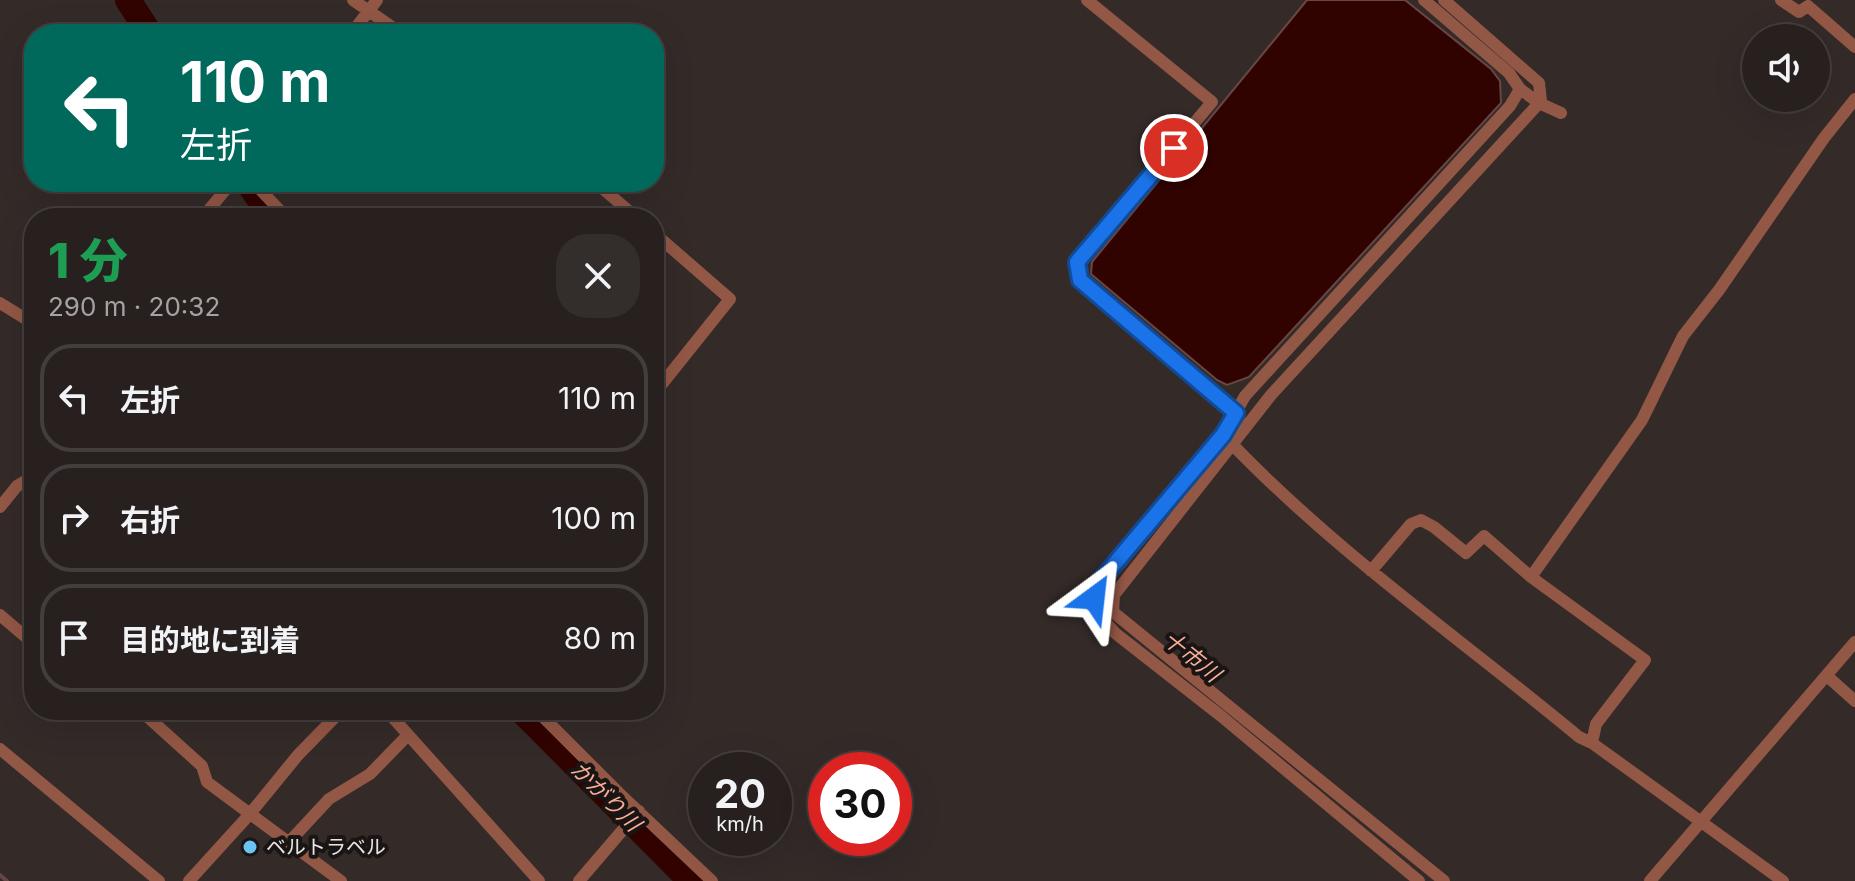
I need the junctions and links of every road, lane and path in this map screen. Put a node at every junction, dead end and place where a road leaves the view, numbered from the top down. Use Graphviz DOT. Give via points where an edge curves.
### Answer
graph roads {
  1 [pos="353,0"];
  2 [pos="1087,0"];
  3 [pos="1424,0"];
  4 [pos="1444,0"];
  5 [pos="1781,0"];
  6 [pos="373,5"];
  7 [pos="359,24"];
  8 [pos="392,24"];
  9 [pos="1855,47"];
  10 [pos="1520,89"];
  11 [pos="1855,99"];
  12 [pos="1539,103"];
  13 [pos="1561,113"];
  14 [pos="224,192"];
  15 [pos="262,192"];
  16 [pos="607,192"];
  17 [pos="210,208"];
  18 [pos="278,208"];
  19 [pos="625,208"];
  20 [pos="664,242"];
  21 [pos="0,303"];
  22 [pos="24,318"];
  23 [pos="664,382"];
  24 [pos="1236,413"];
  25 [pos="1223,435"];
  26 [pos="1233,446"];
  27 [pos="24,482"];
  28 [pos="0,507"];
  29 [pos="1371,571"];
  30 [pos="1531,577"];
  31 [pos="0,615"];
  32 [pos="24,635"];
  33 [pos="1855,642"];
  34 [pos="1827,676"];
  35 [pos="1855,701"];
  36 [pos="151,720"];
  37 [pos="332,720"];
  38 [pos="395,720"];
  39 [pos="546,720"];
  40 [pos="408,735"];
  41 [pos="1592,743"];
  42 [pos="0,749"];
  43 [pos="639,811"];
  44 [pos="249,815"];
  45 [pos="1700,820"];
  46 [pos="290,841"];
  47 [pos="159,881"];
  48 [pos="189,881"];
  49 [pos="341,881"];
  50 [pos="539,881"];
  51 [pos="579,881"];
  52 [pos="712,881"];
  53 [pos="1419,881"];
  54 [pos="1444,881"];
  55 [pos="1650,881"];
  56 [pos="1783,881"];
  1 -- 6 [label="street"];
  2 -- 24 [label="street" via="1212,102 1077,262 1080,280"];
  3 -- 10 [label="street" via="1509,73"];
  4 -- 12 [label="street" via="1539,83"];
  5 -- 9 [label="street" via="1799,12 1808,6"];
  6 -- 7 [label="street"];
  6 -- 8 [label="street"];
  10 -- 12 [label="street"];
  10 -- 24 [label="street" via="1245,396"];
  11 -- 30 [label="street" via="1683,336 1642,420"];
  12 -- 13 [label="street"];
  12 -- 26 [label="street" via="1271,395"];
  14 -- 17 [label="street"];
  15 -- 18 [label="street"];
  16 -- 19 [label="street"];
  20 -- 23 [label="street" via="730,299"];
  21 -- 22 [label="street"];
  24 -- 25 [label="street"];
  25 -- 26 [label="street"];
  25 -- 53 [label="street" via="1095,587 1094,609 1115,633"];
  26 -- 29 [label="street"];
  26 -- 54 [label="street" via="1114,595 1113,612"];
  27 -- 28 [label="street"];
  29 -- 30 [label="street" via="1411,524 1421,520 1466,553 1484,536"];
  29 -- 41 [label="street"];
  30 -- 41 [label="street" via="1645,660 1596,724"];
  31 -- 32 [label="street"];
  33 -- 34 [label="street"];
  34 -- 35 [label="street"];
  34 -- 45 [label="street"];
  36 -- 44 [label="street" via="202,766 207,782"];
  37 -- 44 [label="street"];
  38 -- 40 [label="street"];
  39 -- 43 [label="street"];
  40 -- 46 [label="street" via="370,774 329,799"];
  40 -- 50 [label="street"];
  41 -- 45 [label="street"];
  42 -- 47 [label="street"];
  43 -- 51 [label="street"];
  43 -- 52 [label="street"];
  44 -- 46 [label="street"];
  44 -- 48 [label="street"];
  45 -- 55 [label="street"];
  45 -- 56 [label="street"];
  46 -- 49 [label="street"];
}
